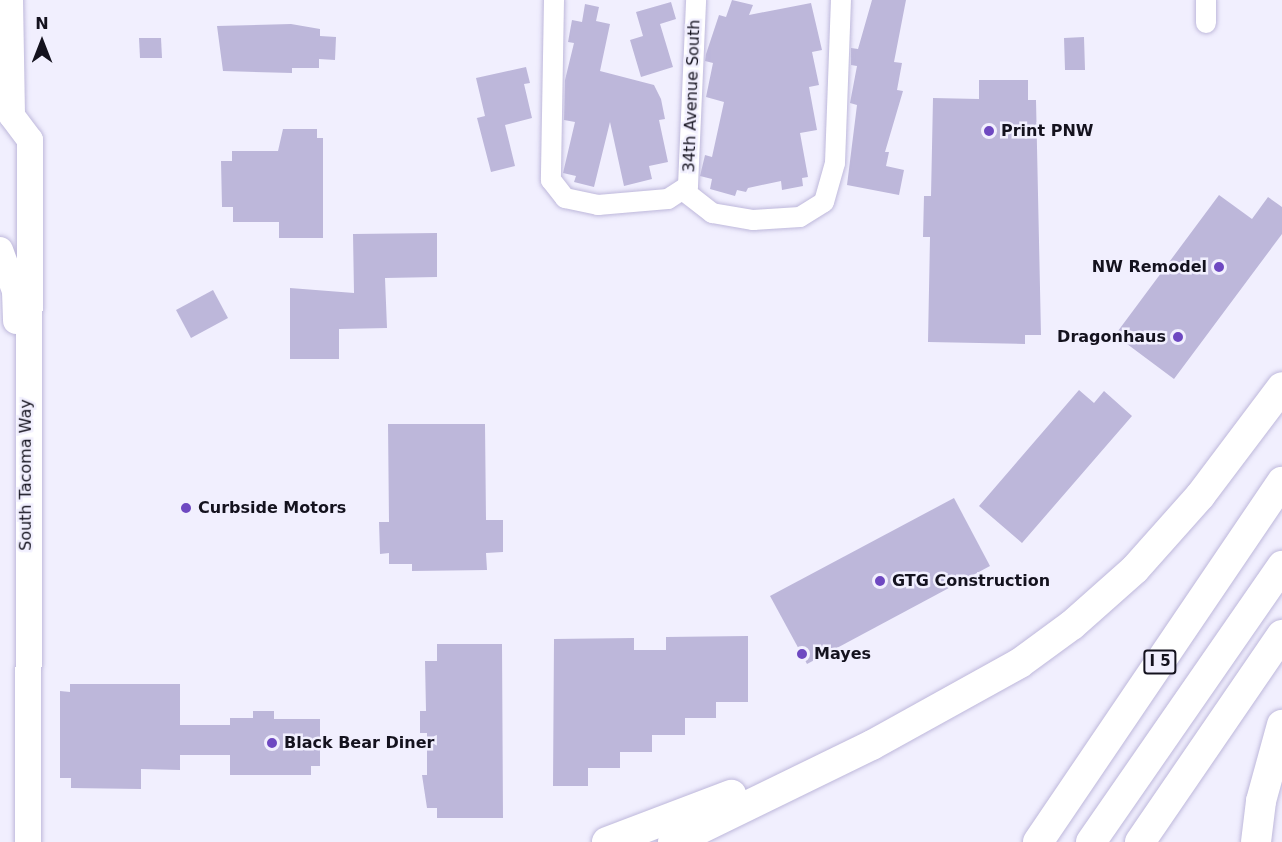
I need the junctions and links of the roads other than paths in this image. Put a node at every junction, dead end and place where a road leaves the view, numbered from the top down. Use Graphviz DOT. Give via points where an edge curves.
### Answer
graph roads {
  1 [pos="10,0"];
  2 [pos="554,0"];
  3 [pos="696,0"];
  4 [pos="841,0"];
  5 [pos="1206,0"];
  6 [pos="1206,23"];
  7 [pos="6,119"];
  8 [pos="684,192"];
  9 [pos="0,250"];
  10 [pos="26,343"];
  11 [pos="1282,387"];
  12 [pos="1282,482"];
  13 [pos="1282,566"];
  14 [pos="1282,635"];
  15 [pos="1282,725"];
  16 [pos="872,745"];
  17 [pos="28,842"];
  18 [pos="607,842"];
  19 [pos="673,842"];
  20 [pos="1038,842"];
  21 [pos="1091,842"];
  22 [pos="1140,842"];
  23 [pos="1256,842"];
  1 -- 7 [label="main road, South Tacoma Way"];
  2 -- 8 [label="street" via="549,168 557,192 570,200 598,205 668,200"];
  3 -- 8 [label="street, 34th Avenue South" via="691,168"];
  4 -- 8 [label="street" via="835,163 824,202 800,217 753,220 712,213"];
  5 -- 6 [label="street"];
  7 -- 10 [label="main road, South Tacoma Way" via="30,140 32,324"];
  9 -- 10 [label="main road" via="15,291 16,326"];
  10 -- 17 [label="main road, South Tacoma Way"];
  11 -- 16 [label="highway" via="1200,496 1135,569 1072,625 1020,663"];
  12 -- 20 [label="highway, I 5"];
  13 -- 21 [label="highway, I 5"];
  14 -- 22 [label="highway"];
  15 -- 23 [label="highway" via="1263,792"];
  16 -- 18 [label="highway"];
  16 -- 19 [label="highway"];
}
